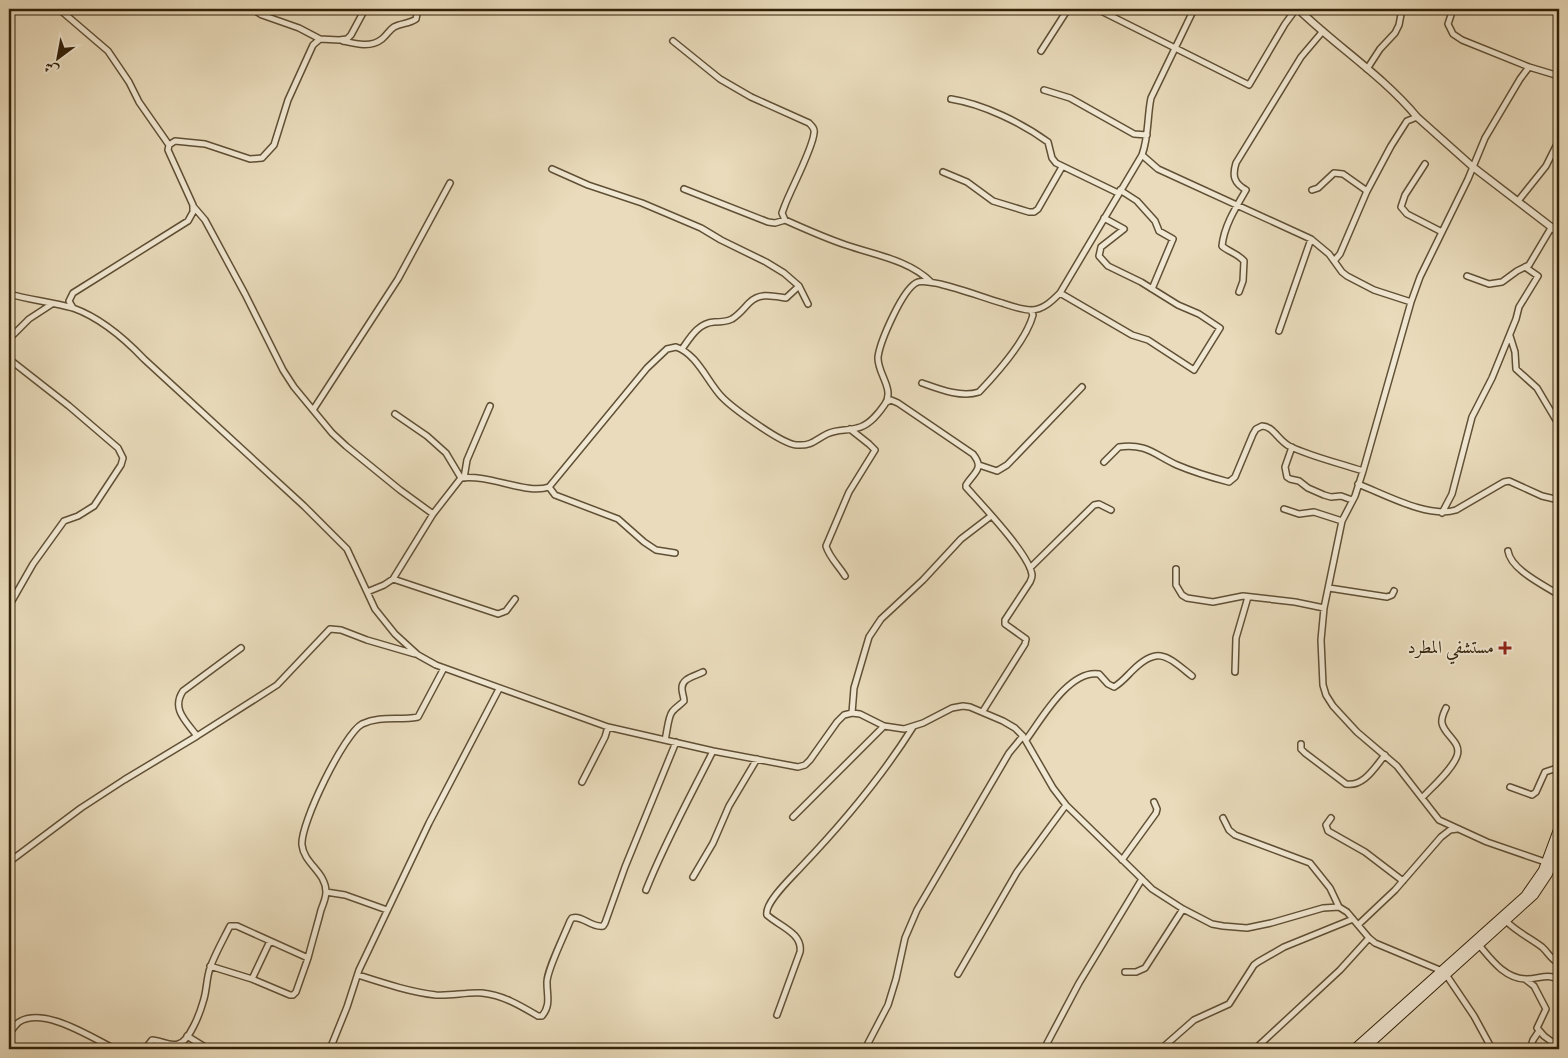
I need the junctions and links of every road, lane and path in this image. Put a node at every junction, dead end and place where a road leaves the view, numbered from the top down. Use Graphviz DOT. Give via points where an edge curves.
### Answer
graph roads {
  1 [pos="59,9"];
  2 [pos="252,9"];
  3 [pos="365,9"];
  4 [pos="418,9"];
  5 [pos="1068,9"];
  6 [pos="1097,9"];
  7 [pos="1194,9"];
  8 [pos="1297,9"];
  9 [pos="1402,9"];
  10 [pos="1453,9"];
  11 [pos="1323,31"];
  12 [pos="320,39"];
  13 [pos="338,40"];
  14 [pos="673,40"];
  15 [pos="1174,49"];
  16 [pos="1041,51"];
  17 [pos="1529,67"];
  18 [pos="1366,69"];
  19 [pos="1559,76"];
  20 [pos="1044,90"];
  21 [pos="951,98"];
  22 [pos="1417,117"];
  23 [pos="1147,135"];
  24 [pos="1559,140"];
  25 [pos="169,145"];
  26 [pos="1142,155"];
  27 [pos="1425,164"];
  28 [pos="1062,167"];
  29 [pos="1473,167"];
  30 [pos="552,169"];
  31 [pos="943,172"];
  32 [pos="450,183"];
  33 [pos="684,189"];
  34 [pos="1312,190"];
  35 [pos="1367,190"];
  36 [pos="1119,192"];
  37 [pos="1518,201"];
  38 [pos="1237,205"];
  39 [pos="193,206"];
  40 [pos="1104,218"];
  41 [pos="784,220"];
  42 [pos="1551,228"];
  43 [pos="1442,232"];
  44 [pos="1559,233"];
  45 [pos="1311,239"];
  46 [pos="1334,261"];
  47 [pos="1526,267"];
  48 [pos="1467,276"];
  49 [pos="931,282"];
  50 [pos="799,286"];
  51 [pos="1152,289"];
  52 [pos="1238,292"];
  53 [pos="1060,293"];
  54 [pos="9,294"];
  55 [pos="1412,302"];
  56 [pos="52,304"];
  57 [pos="808,304"];
  58 [pos="73,308"];
  59 [pos="1031,310"];
  60 [pos="1279,332"];
  61 [pos="1510,335"];
  62 [pos="9,339"];
  63 [pos="682,349"];
  64 [pos="9,359"];
  65 [pos="922,383"];
  66 [pos="1082,387"];
  67 [pos="886,402"];
  68 [pos="490,406"];
  69 [pos="313,410"];
  70 [pos="395,414"];
  71 [pos="1559,425"];
  72 [pos="849,429"];
  73 [pos="1292,447"];
  74 [pos="1104,462"];
  75 [pos="979,465"];
  76 [pos="1363,471"];
  77 [pos="462,478"];
  78 [pos="1358,484"];
  79 [pos="549,487"];
  80 [pos="1352,500"];
  81 [pos="1559,500"];
  82 [pos="1284,508"];
  83 [pos="1110,510"];
  84 [pos="1442,513"];
  85 [pos="433,514"];
  86 [pos="991,516"];
  87 [pos="1342,521"];
  88 [pos="1508,551"];
  89 [pos="676,553"];
  90 [pos="1030,568"];
  91 [pos="1176,569"];
  92 [pos="845,576"];
  93 [pos="393,579"];
  94 [pos="1328,588"];
  95 [pos="1394,591"];
  96 [pos="367,592"];
  97 [pos="1559,595"];
  98 [pos="1248,596"];
  99 [pos="515,599"];
  100 [pos="9,606"];
  101 [pos="1324,608"];
  102 [pos="241,648"];
  103 [pos="418,655"];
  104 [pos="444,668"];
  105 [pos="703,672"];
  106 [pos="1234,672"];
  107 [pos="1192,676"];
  108 [pos="499,689"];
  109 [pos="1446,708"];
  110 [pos="983,711"];
  111 [pos="852,712"];
  112 [pos="884,726"];
  113 [pos="608,727"];
  114 [pos="913,727"];
  115 [pos="196,736"];
  116 [pos="1025,738"];
  117 [pos="665,740"];
  118 [pos="676,742"];
  119 [pos="1300,744"];
  120 [pos="713,752"];
  121 [pos="1385,755"];
  122 [pos="757,759"];
  123 [pos="1559,770"];
  124 [pos="582,782"];
  125 [pos="1510,787"];
  126 [pos="1422,798"];
  127 [pos="1154,802"];
  128 [pos="1066,805"];
  129 [pos="793,817"];
  130 [pos="1223,818"];
  131 [pos="1331,818"];
  132 [pos="1439,820"];
  133 [pos="1559,827"];
  134 [pos="1457,829"];
  135 [pos="1441,837"];
  136 [pos="1559,846"];
  137 [pos="1122,860"];
  138 [pos="9,862"];
  139 [pos="1552,866"];
  140 [pos="693,877"];
  141 [pos="1142,879"];
  142 [pos="1403,881"];
  143 [pos="646,890"];
  144 [pos="326,892"];
  145 [pos="1339,907"];
  146 [pos="1183,909"];
  147 [pos="387,910"];
  148 [pos="1353,919"];
  149 [pos="1506,921"];
  150 [pos="1358,925"];
  151 [pos="1369,938"];
  152 [pos="270,941"];
  153 [pos="1479,945"];
  154 [pos="308,958"];
  155 [pos="1559,963"];
  156 [pos="210,966"];
  157 [pos="1125,972"];
  158 [pos="1444,973"];
  159 [pos="958,974"];
  160 [pos="358,975"];
  161 [pos="1525,979"];
  162 [pos="252,980"];
  163 [pos="1559,980"];
  164 [pos="777,1015"];
  165 [pos="1539,1031"];
  166 [pos="9,1034"];
  167 [pos="188,1036"];
  168 [pos="1559,1047"];
  169 [pos="115,1049"];
  170 [pos="145,1049"];
  171 [pos="208,1049"];
  172 [pos="330,1049"];
  173 [pos="865,1049"];
  174 [pos="1044,1049"];
  175 [pos="1162,1049"];
  176 [pos="1255,1049"];
  177 [pos="1354,1049"];
  178 [pos="1364,1049"];
  179 [pos="1492,1049"];
  180 [pos="1530,1049"];
  1 -- 25 [label="street" via="108,51"];
  2 -- 12 [label="street"];
  3 -- 13 [label="street" via="352,35"];
  4 -- 13 [label="street" via="416,19 392,28 377,42 360,45"];
  5 -- 16 [label="street"];
  6 -- 15 [label="street"];
  7 -- 15 [label="street"];
  8 -- 11 [label="street"];
  8 -- 15 [label="street" via="1284,24 1248,85"];
  9 -- 18 [label="street" via="1395,33"];
  10 -- 17 [label="street" via="1448,24 1453,34"];
  11 -- 18 [label="street"];
  11 -- 38 [label="street" via="1301,57 1236,163 1233,172 1238,185 1246,190"];
  12 -- 13 [label="street"];
  12 -- 25 [label="street" via="313,45 288,100 274,145 262,158 250,159 205,144 174,141"];
  14 -- 41 [label="street" via="720,80 751,98 809,123 813,128 811,145 782,212"];
  15 -- 23 [label="street" via="1151,98"];
  17 -- 19 [label="street"];
  17 -- 29 [label="street" via="1485,138"];
  18 -- 22 [label="street"];
  20 -- 23 [label="street" via="1070,98 1134,134"];
  21 -- 28 [label="street" via="985,108 1038,135 1048,142 1052,158"];
  22 -- 29 [label="street"];
  22 -- 35 [label="street" via="1405,124"];
  23 -- 26 [label="street"];
  24 -- 37 [label="street" via="1546,166"];
  25 -- 39 [label="street" via="168,150"];
  26 -- 36 [label="street"];
  26 -- 38 [label="street" via="1158,169"];
  27 -- 43 [label="street" via="1401,207 1407,214"];
  28 -- 31 [label="street" via="1038,209 1032,212 993,201 968,182"];
  28 -- 36 [label="street"];
  29 -- 37 [label="street"];
  29 -- 43 [label="street"];
  30 -- 50 [label="street" via="700,228 766,262"];
  32 -- 69 [label="street" via="398,279"];
  33 -- 41 [label="street" via="768,222"];
  34 -- 35 [label="street" via="1334,173 1343,174"];
  35 -- 46 [label="street"];
  36 -- 40 [label="street"];
  36 -- 51 [label="street" via="1137,201 1155,221 1159,231 1173,239"];
  37 -- 42 [label="street"];
  38 -- 45 [label="street"];
  38 -- 52 [label="street" via="1222,246 1244,261"];
  39 -- 58 [label="street" via="186,223 73,292 69,301"];
  39 -- 69 [label="street" via="205,220 249,301 282,370"];
  40 -- 51 [label="street" via="1124,229 1101,247 1099,256 1108,266"];
  40 -- 53 [label="street"];
  41 -- 49 [label="street" via="912,268"];
  42 -- 44 [label="street"];
  42 -- 47 [label="street"];
  43 -- 55 [label="street"];
  45 -- 46 [label="street"];
  45 -- 60 [label="street"];
  46 -- 55 [label="street" via="1356,282"];
  47 -- 48 [label="street" via="1502,282 1489,284"];
  47 -- 61 [label="street" via="1538,276 1520,307"];
  49 -- 59 [label="street"];
  49 -- 67 [label="street" via="918,282 907,291 881,346 878,359 888,392"];
  50 -- 57 [label="street"];
  50 -- 63 [label="street" via="786,298 760,296 731,319 699,327"];
  51 -- 53 [label="street" via="1220,328 1194,370 1148,340 1132,335"];
  53 -- 59 [label="street" via="1042,308"];
  54 -- 56 [label="street"];
  55 -- 76 [label="street"];
  56 -- 58 [label="street"];
  56 -- 62 [label="street" via="29,319"];
  58 -- 96 [label="street" via="123,337 304,506 347,549"];
  59 -- 65 [label="street" via="1033,315 1029,326 979,392 946,391"];
  61 -- 71 [label="street" via="1516,369 1537,388"];
  61 -- 84 [label="street" via="1472,417 1452,494"];
  63 -- 72 [label="street" via="733,407 794,446 812,444 832,432"];
  63 -- 79 [label="street" via="667,349 658,357"];
  64 -- 100 [label="street" via="118,448 123,458 94,506 64,521 33,564"];
  66 -- 75 [label="street" via="1007,465 998,471"];
  67 -- 72 [label="street" via="867,424"];
  67 -- 75 [label="street" via="893,400 973,454"];
  68 -- 77 [label="street"];
  69 -- 85 [label="street" via="346,446"];
  70 -- 77 [label="street" via="446,453"];
  72 -- 92 [label="street" via="875,450 850,492 826,546"];
  73 -- 74 [label="street" via="1280,440 1271,428 1259,427 1235,477 1229,482 1178,465 1138,446 1119,447"];
  73 -- 76 [label="street"];
  73 -- 80 [label="street" via="1285,470 1287,477 1331,498 1341,496"];
  75 -- 86 [label="street" via="966,485"];
  76 -- 78 [label="street"];
  77 -- 79 [label="street" via="489,478 533,489"];
  77 -- 85 [label="street"];
  78 -- 80 [label="street"];
  78 -- 84 [label="street" via="1418,508"];
  79 -- 89 [label="street" via="555,495 618,519 656,550"];
  80 -- 87 [label="street"];
  81 -- 84 [label="street" via="1504,482 1456,510"];
  82 -- 87 [label="street" via="1299,514 1314,512"];
  83 -- 90 [label="street" via="1094,505"];
  85 -- 93 [label="street"];
  86 -- 90 [label="street"];
  86 -- 111 [label="street" via="961,539 881,620 869,637 854,688"];
  87 -- 94 [label="street"];
  88 -- 97 [label="street" via="1510,558 1523,571"];
  90 -- 110 [label="street" via="1032,578 1005,620 1008,627 1026,639 1025,644"];
  91 -- 98 [label="street" via="1176,585 1187,598 1213,602"];
  93 -- 96 [label="street"];
  93 -- 99 [label="street" via="498,614"];
  94 -- 95 [label="street" via="1388,597"];
  94 -- 101 [label="street"];
  96 -- 103 [label="street" via="390,628"];
  98 -- 101 [label="street"];
  98 -- 106 [label="street" via="1236,638"];
  101 -- 121 [label="street" via="1321,640 1326,695 1357,732"];
  102 -- 115 [label="street" via="178,698 180,713"];
  103 -- 104 [label="street"];
  103 -- 115 [label="street" via="330,628 283,681"];
  104 -- 108 [label="street"];
  104 -- 144 [label="street" via="418,717 384,717 356,728 347,739 309,815 302,843 303,853 320,873"];
  105 -- 117 [label="street" via="683,683 684,701 670,716"];
  107 -- 116 [label="street" via="1173,661 1155,656 1144,660 1114,687 1099,674 1088,674 1068,685"];
  108 -- 113 [label="street"];
  108 -- 147 [label="street"];
  109 -- 126 [label="street" via="1442,725 1456,744 1457,756"];
  110 -- 114 [label="street" via="957,706"];
  110 -- 116 [label="street" via="1015,728"];
  111 -- 112 [label="street"];
  111 -- 122 [label="street" via="837,722 810,760 798,768"];
  112 -- 114 [label="street" via="898,729"];
  112 -- 129 [label="street"];
  113 -- 117 [label="street"];
  113 -- 124 [label="street"];
  114 -- 164 [label="street" via="860,802 768,907 767,915 800,941 800,952"];
  115 -- 138 [label="street" via="81,808"];
  116 -- 128 [label="street"];
  116 -- 173 [label="street" via="1009,753 917,910 905,938 888,1004"];
  117 -- 118 [label="street"];
  118 -- 120 [label="street"];
  118 -- 160 [label="street" via="605,923 596,926 577,917 570,921 547,976 548,1003 542,1016 498,996 482,993 436,995"];
  119 -- 121 [label="street" via="1305,754 1346,784 1353,785 1367,776"];
  120 -- 122 [label="street"];
  120 -- 143 [label="street"];
  121 -- 126 [label="street"];
  122 -- 140 [label="street" via="728,806 713,843"];
  123 -- 125 [label="street" via="1545,772 1532,794"];
  126 -- 132 [label="street"];
  127 -- 137 [label="street" via="1156,813"];
  128 -- 137 [label="street"];
  128 -- 159 [label="street" via="1017,872"];
  130 -- 145 [label="street" via="1229,830 1236,835 1310,863 1330,888"];
  131 -- 142 [label="street" via="1326,825 1328,831"];
  132 -- 134 [label="street"];
  132 -- 135 [label="street"];
  133 -- 139 [label="main road"];
  134 -- 135 [label="street"];
  134 -- 139 [label="street"];
  135 -- 142 [label="street"];
  136 -- 139 [label="main road"];
  137 -- 141 [label="street"];
  139 -- 149 [label="main road" via="1539,889"];
  139 -- 158 [label="main road"];
  141 -- 146 [label="street"];
  141 -- 174 [label="street" via="1079,983"];
  142 -- 150 [label="street"];
  144 -- 147 [label="street"];
  144 -- 154 [label="street"];
  145 -- 146 [label="street" via="1323,908 1247,928 1212,924"];
  145 -- 148 [label="street"];
  146 -- 157 [label="street" via="1145,968"];
  147 -- 160 [label="street"];
  148 -- 150 [label="street"];
  148 -- 175 [label="street" via="1284,947 1258,962 1228,1004 1194,1020"];
  149 -- 153 [label="main road"];
  149 -- 155 [label="street"];
  150 -- 151 [label="street"];
  151 -- 158 [label="street" via="1380,946"];
  151 -- 176 [label="street" via="1340,970"];
  152 -- 154 [label="street"];
  152 -- 156 [label="street" via="230,926"];
  152 -- 162 [label="street"];
  153 -- 158 [label="main road"];
  153 -- 161 [label="street" via="1501,970"];
  154 -- 162 [label="street" via="293,995"];
  156 -- 162 [label="street"];
  156 -- 167 [label="street" via="203,1002"];
  158 -- 177 [label="main road"];
  158 -- 178 [label="main road"];
  158 -- 179 [label="street"];
  160 -- 172 [label="street"];
  161 -- 163 [label="street" via="1546,975"];
  161 -- 165 [label="street" via="1534,986 1546,1009 1537,1025"];
  165 -- 168 [label="street"];
  165 -- 180 [label="street"];
  166 -- 169 [label="street" via="20,1022 42,1018 61,1022"];
  167 -- 170 [label="street" via="184,1042 171,1045 152,1040"];
  167 -- 171 [label="street"];
}
